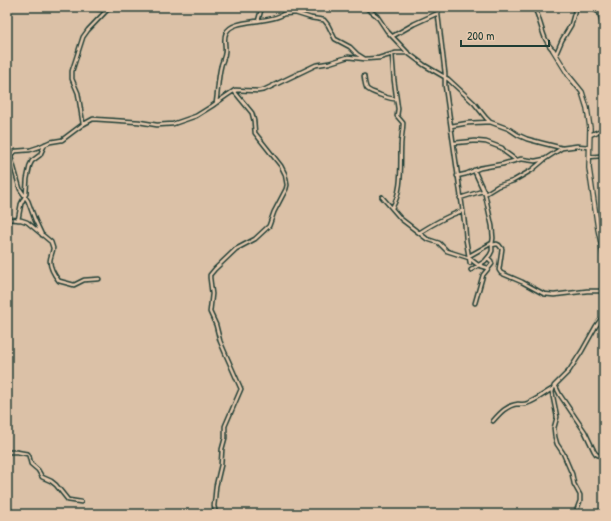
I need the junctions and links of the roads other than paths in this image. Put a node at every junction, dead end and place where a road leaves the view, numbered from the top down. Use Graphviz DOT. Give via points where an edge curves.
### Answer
graph roads {
  1 [pos="92,7"];
  2 [pos="110,7"];
  3 [pos="262,7"];
  4 [pos="365,7"];
  5 [pos="437,7"];
  6 [pos="534,7"];
  7 [pos="576,7"];
  8 [pos="590,7"];
  9 [pos="598,7"];
  10 [pos="295,13"];
  11 [pos="438,13"];
  12 [pos="600,13"];
  13 [pos="284,14"];
  14 [pos="258,21"];
  15 [pos="604,31"];
  16 [pos="393,36"];
  17 [pos="553,50"];
  18 [pos="408,53"];
  19 [pos="392,54"];
  20 [pos="556,54"];
  21 [pos="365,59"];
  22 [pos="364,76"];
  23 [pos="445,77"];
  24 [pos="234,91"];
  25 [pos="396,99"];
  26 [pos="216,103"];
  27 [pos="490,122"];
  28 [pos="84,124"];
  29 [pos="451,126"];
  30 [pos="604,129"];
  31 [pos="590,135"];
  32 [pos="454,143"];
  33 [pos="45,144"];
  34 [pos="589,147"];
  35 [pos="562,148"];
  36 [pos="7,149"];
  37 [pos="10,154"];
  38 [pos="7,157"];
  39 [pos="589,157"];
  40 [pos="604,158"];
  41 [pos="545,159"];
  42 [pos="516,160"];
  43 [pos="474,170"];
  44 [pos="457,176"];
  45 [pos="485,193"];
  46 [pos="25,196"];
  47 [pos="382,197"];
  48 [pos="460,198"];
  49 [pos="392,208"];
  50 [pos="462,211"];
  51 [pos="7,219"];
  52 [pos="18,220"];
  53 [pos="419,233"];
  54 [pos="42,236"];
  55 [pos="492,244"];
  56 [pos="469,257"];
  57 [pos="604,257"];
  58 [pos="488,258"];
  59 [pos="470,263"];
  60 [pos="478,265"];
  61 [pos="488,268"];
  62 [pos="471,270"];
  63 [pos="99,279"];
  64 [pos="604,291"];
  65 [pos="475,303"];
  66 [pos="604,315"];
  67 [pos="555,384"];
  68 [pos="552,388"];
  69 [pos="493,421"];
  70 [pos="7,452"];
  71 [pos="604,458"];
  72 [pos="81,502"];
  73 [pos="604,508"];
  74 [pos="214,514"];
  75 [pos="576,514"];
  76 [pos="599,514"];
  1 -- 2 [label="street"];
  2 -- 28 [label="street" via="83,37 72,71"];
  3 -- 14 [label="street"];
  4 -- 16 [label="street" via="377,16"];
  5 -- 11 [label="street"];
  6 -- 17 [label="street" via="547,44"];
  7 -- 20 [label="street" via="571,25"];
  8 -- 12 [label="street"];
  9 -- 12 [label="street"];
  10 -- 13 [label="street"];
  10 -- 13 [label="street" via="291,7"];
  10 -- 21 [label="street" via="324,20 334,38"];
  11 -- 16 [label="street"];
  11 -- 23 [label="street"];
  12 -- 15 [label="street"];
  13 -- 14 [label="street"];
  14 -- 26 [label="street" via="234,25 226,32"];
  16 -- 18 [label="street"];
  17 -- 20 [label="street"];
  18 -- 19 [label="street"];
  18 -- 23 [label="street"];
  19 -- 21 [label="street"];
  19 -- 25 [label="street"];
  20 -- 31 [label="street" via="584,97"];
  21 -- 24 [label="street" via="348,57 316,65 264,90"];
  22 -- 25 [label="street" via="369,91"];
  23 -- 27 [label="street"];
  23 -- 29 [label="street"];
  24 -- 26 [label="street"];
  24 -- 74 [label="street" via="252,113 255,133 283,170 287,185 269,226 255,239 236,250 210,278 210,312 241,388 225,428"];
  25 -- 49 [label="street" via="397,117 403,128 399,190"];
  26 -- 28 [label="street" via="196,116 173,124 157,125 95,119"];
  27 -- 29 [label="street"];
  27 -- 35 [label="street" via="527,139"];
  28 -- 33 [label="street" via="63,139"];
  29 -- 32 [label="street"];
  30 -- 31 [label="street"];
  31 -- 34 [label="street"];
  32 -- 42 [label="street" via="486,142 502,148"];
  32 -- 44 [label="street"];
  33 -- 37 [label="street"];
  33 -- 46 [label="street" via="40,155 30,164"];
  34 -- 35 [label="street"];
  34 -- 39 [label="street"];
  35 -- 41 [label="street"];
  36 -- 37 [label="street"];
  37 -- 38 [label="street"];
  37 -- 46 [label="street"];
  39 -- 40 [label="street"];
  39 -- 57 [label="street"];
  41 -- 42 [label="street"];
  41 -- 45 [label="street" via="532,170"];
  42 -- 43 [label="street"];
  43 -- 44 [label="street"];
  43 -- 45 [label="street"];
  44 -- 48 [label="street"];
  45 -- 48 [label="street" via="478,192"];
  45 -- 55 [label="street" via="493,230"];
  46 -- 52 [label="street"];
  46 -- 54 [label="street"];
  47 -- 49 [label="street"];
  48 -- 50 [label="street"];
  49 -- 53 [label="street"];
  50 -- 53 [label="street" via="439,220"];
  50 -- 56 [label="street"];
  51 -- 52 [label="street"];
  52 -- 54 [label="street" via="24,220"];
  53 -- 56 [label="street" via="428,240 440,244 447,251"];
  54 -- 63 [label="street" via="53,246 50,263 60,282 74,285 84,280"];
  55 -- 56 [label="street"];
  55 -- 58 [label="street" via="492,253"];
  55 -- 64 [label="street" via="499,245 502,249 499,270 501,273 544,294"];
  56 -- 59 [label="street"];
  56 -- 60 [label="street"];
  58 -- 60 [label="street"];
  58 -- 61 [label="street" via="492,262"];
  60 -- 61 [label="street"];
  60 -- 62 [label="street"];
  61 -- 65 [label="street" via="482,278"];
  66 -- 67 [label="street" via="569,371"];
  67 -- 68 [label="street"];
  67 -- 71 [label="street" via="594,451"];
  68 -- 69 [label="street" via="526,404 508,406"];
  68 -- 75 [label="street" via="557,418 555,437 580,495"];
  70 -- 72 [label="street" via="28,454 31,465 42,477 53,482 68,500"];
  73 -- 76 [label="street"];
}
